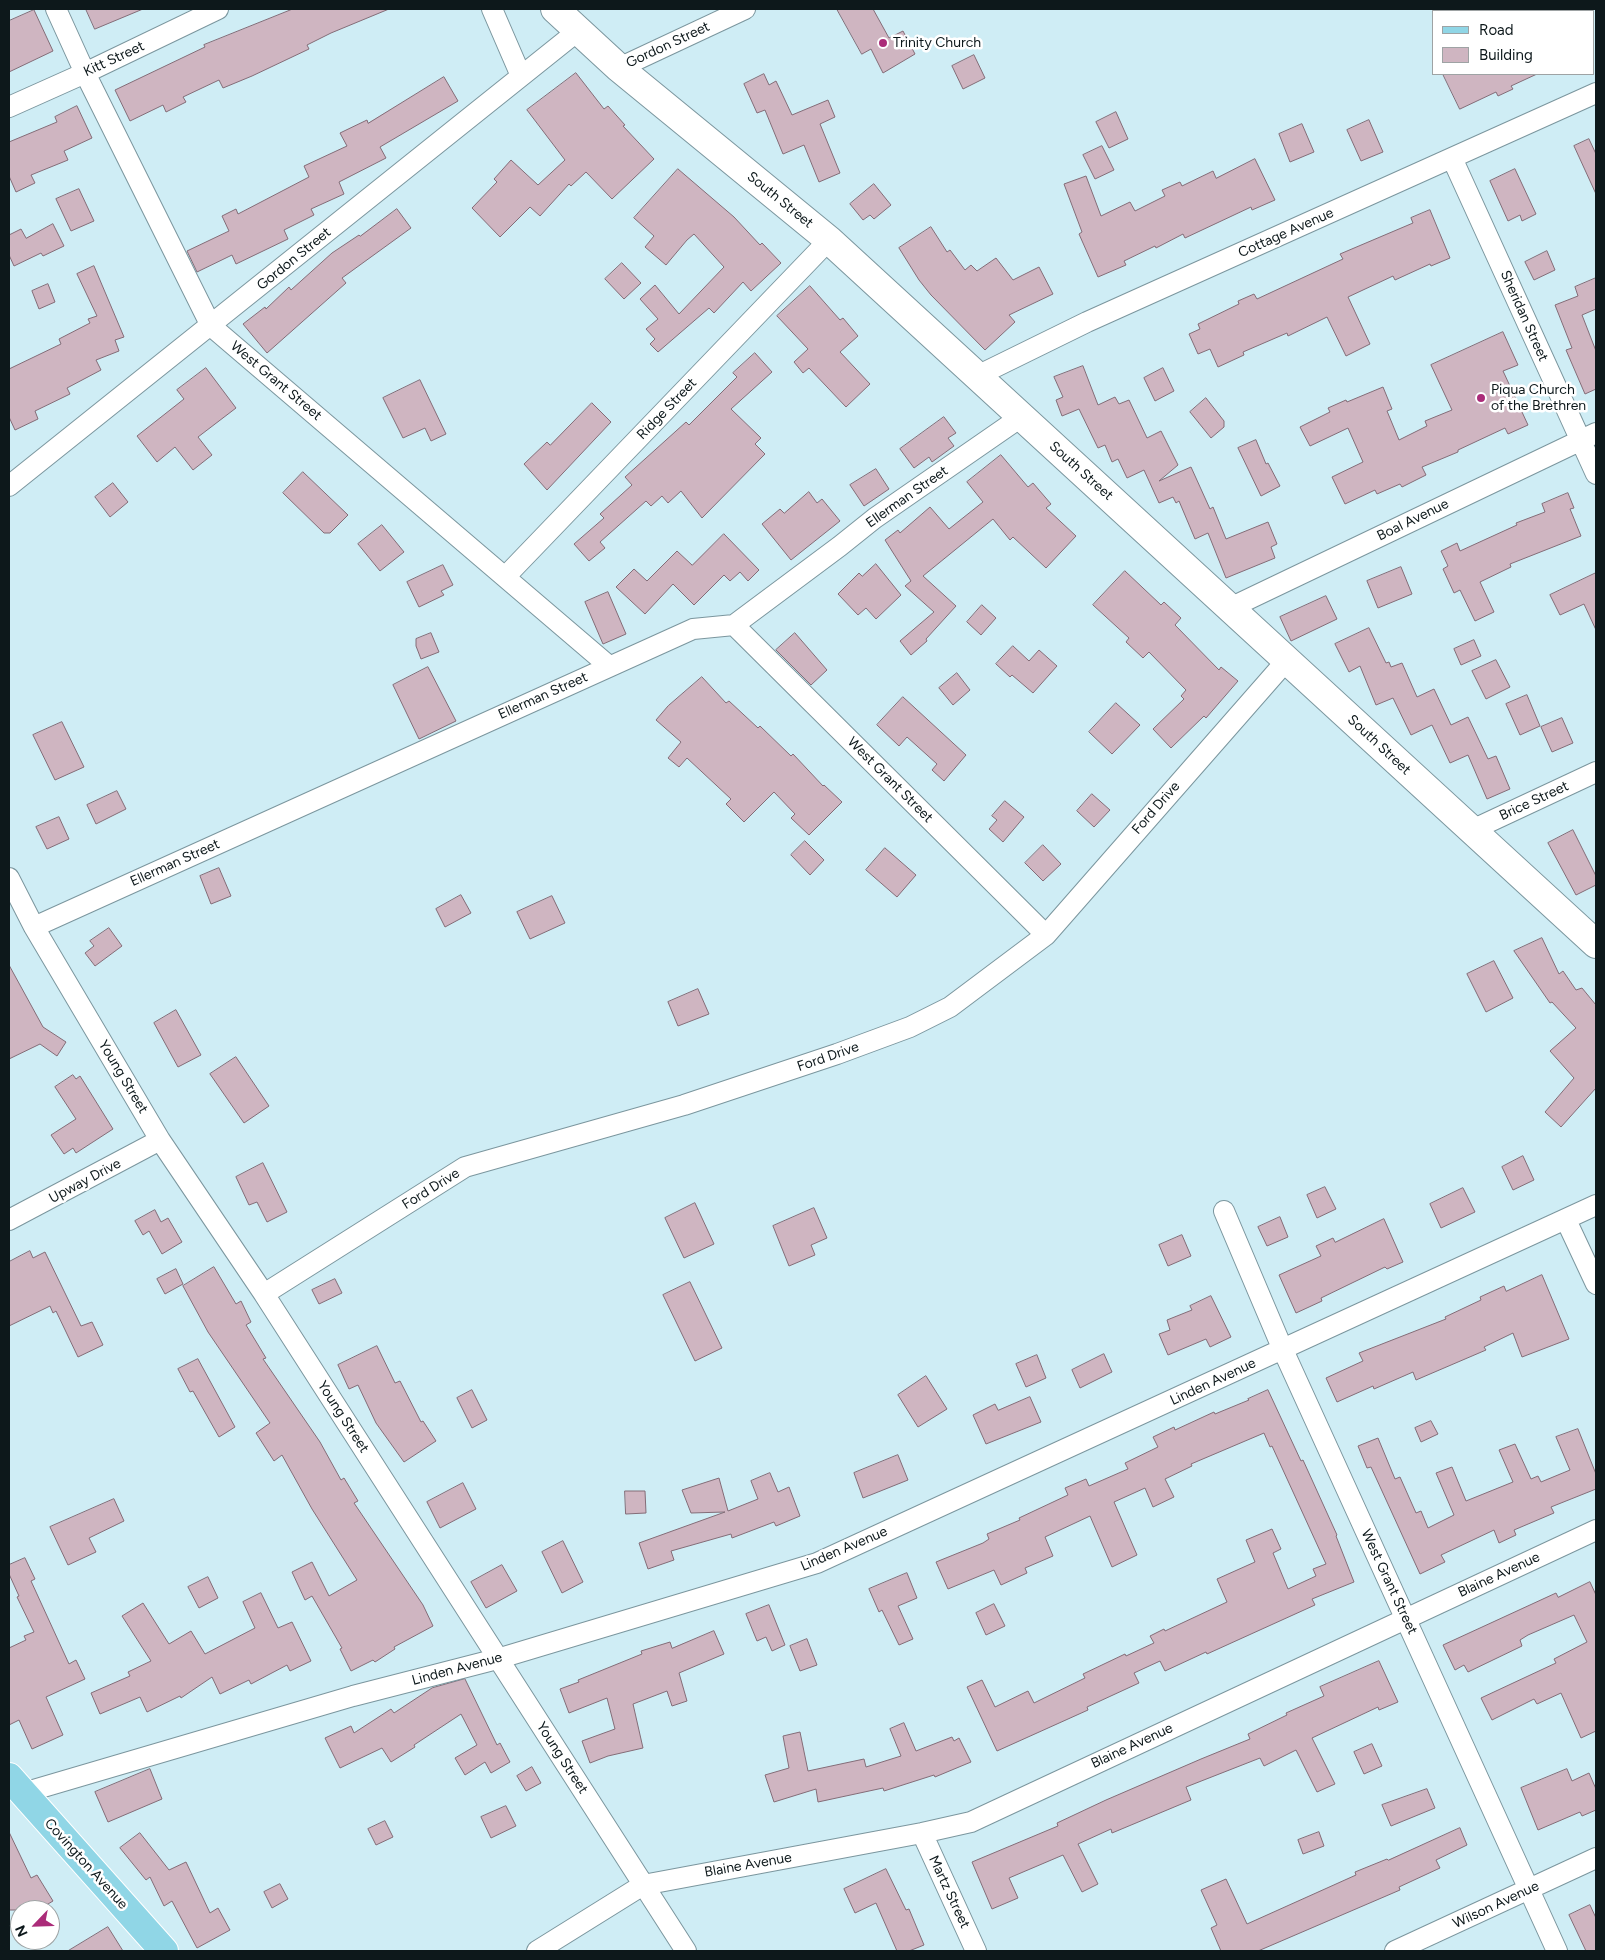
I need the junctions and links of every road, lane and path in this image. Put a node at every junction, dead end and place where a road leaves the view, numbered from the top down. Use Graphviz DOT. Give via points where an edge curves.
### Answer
graph roads {
  1 [pos="56,9"];
  2 [pos="218,9"];
  3 [pos="492,9"];
  4 [pos="555,9"];
  5 [pos="745,9"];
  6 [pos="579,30"];
  7 [pos="619,68"];
  8 [pos="84,73"];
  9 [pos="521,76"];
  10 [pos="1596,93"];
  11 [pos="9,107"];
  12 [pos="1452,158"];
  13 [pos="829,240"];
  14 [pos="210,326"];
  15 [pos="978,376"];
  16 [pos="1021,417"];
  17 [pos="1588,436"];
  18 [pos="1596,474"];
  19 [pos="9,486"];
  20 [pos="505,577"];
  21 [pos="1230,608"];
  22 [pos="734,625"];
  23 [pos="1287,660"];
  24 [pos="610,666"];
  25 [pos="1596,772"];
  26 [pos="1472,830"];
  27 [pos="9,878"];
  28 [pos="34,927"];
  29 [pos="1046,935"];
  30 [pos="1596,944"];
  31 [pos="160,1140"];
  32 [pos="1596,1205"];
  33 [pos="1224,1211"];
  34 [pos="9,1220"];
  35 [pos="1566,1220"];
  36 [pos="1596,1284"];
  37 [pos="264,1294"];
  38 [pos="1283,1350"];
  39 [pos="1596,1530"];
  40 [pos="1406,1619"];
  41 [pos="498,1659"];
  42 [pos="16,1785"];
  43 [pos="922,1833"];
  44 [pos="1596,1858"];
  45 [pos="643,1885"];
  46 [pos="1529,1890"];
  47 [pos="164,1951"];
  48 [pos="537,1951"];
  49 [pos="686,1951"];
  50 [pos="976,1951"];
  51 [pos="1395,1951"];
  52 [pos="1557,1951"];
  1 -- 8 [label="street, West Grant Street"];
  2 -- 8 [label="street, Kitt Street"];
  3 -- 9 [label="street"];
  4 -- 6 [label="street, South Street"];
  5 -- 7 [label="street, Gordon Street"];
  6 -- 7 [label="street, South Street"];
  6 -- 9 [label="street, Gordon Street"];
  7 -- 13 [label="street, South Street"];
  8 -- 11 [label="street, Kitt Street"];
  8 -- 14 [label="street, West Grant Street"];
  9 -- 14 [label="street, Gordon Street"];
  10 -- 12 [label="street, Cottage Avenue"];
  12 -- 15 [label="street, Cottage Avenue" via="1087,322"];
  12 -- 17 [label="street, Sheridan Street"];
  13 -- 15 [label="street, South Street"];
  13 -- 20 [label="street, Ridge Street"];
  14 -- 19 [label="street, Gordon Street"];
  14 -- 20 [label="street, West Grant Street"];
  15 -- 16 [label="street, South Street"];
  16 -- 21 [label="street, South Street"];
  16 -- 22 [label="street, Ellerman Street" via="875,518"];
  17 -- 18 [label="street, Sheridan Street"];
  17 -- 21 [label="street, Boal Avenue"];
  20 -- 24 [label="street, West Grant Street"];
  21 -- 23 [label="street, South Street"];
  22 -- 24 [label="street, Ellerman Street" via="693,629"];
  22 -- 29 [label="street, West Grant Street"];
  23 -- 26 [label="street, South Street"];
  23 -- 29 [label="street, Ford Drive"];
  24 -- 28 [label="street, Ellerman Street"];
  25 -- 26 [label="street, Brice Street"];
  26 -- 30 [label="street, South Street"];
  27 -- 28 [label="street, Young Street"];
  28 -- 31 [label="street, Young Street"];
  29 -- 37 [label="street, Ford Drive" via="950,1007 910,1028 684,1105 465,1167"];
  31 -- 34 [label="street, Upway Drive"];
  31 -- 37 [label="street, Young Street"];
  32 -- 35 [label="street, Linden Avenue"];
  33 -- 38 [label="street, West Grant Street"];
  35 -- 36 [label="street"];
  35 -- 38 [label="street, Linden Avenue"];
  37 -- 41 [label="street, Young Street"];
  38 -- 40 [label="street, West Grant Street"];
  38 -- 41 [label="street, Linden Avenue" via="817,1563"];
  39 -- 40 [label="street, Blaine Avenue"];
  40 -- 43 [label="street, Blaine Avenue" via="971,1822"];
  40 -- 46 [label="street, West Grant Street"];
  41 -- 42 [label="street, Linden Avenue"];
  41 -- 45 [label="street, Young Street"];
  42 -- 47 [label="main road, Covington Avenue"];
  43 -- 45 [label="street, Blaine Avenue"];
  43 -- 50 [label="street, Martz Street"];
  44 -- 46 [label="street, Wilson Avenue"];
  45 -- 48 [label="street"];
  45 -- 49 [label="street, Young Street"];
  46 -- 51 [label="street, Wilson Avenue"];
  46 -- 52 [label="street, West Grant Street"];
}
